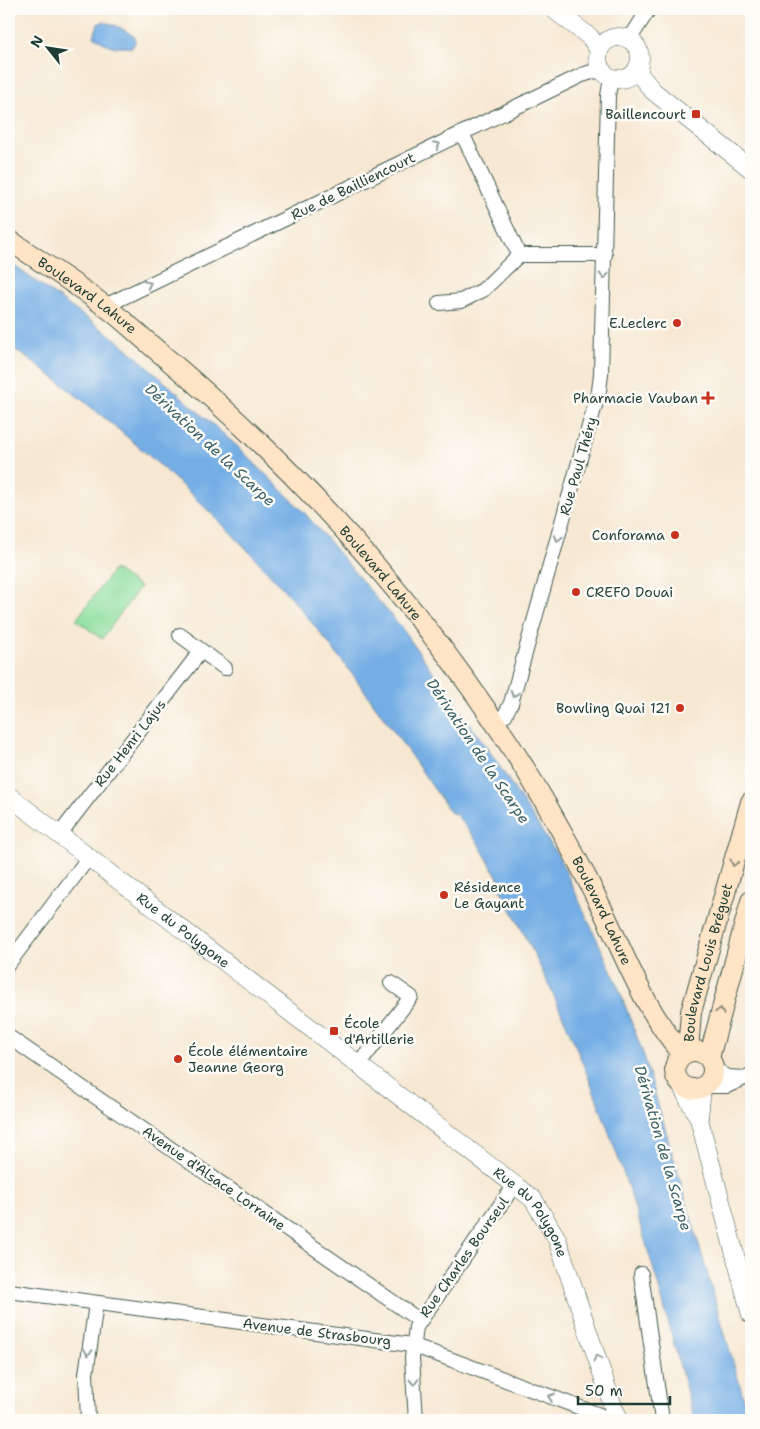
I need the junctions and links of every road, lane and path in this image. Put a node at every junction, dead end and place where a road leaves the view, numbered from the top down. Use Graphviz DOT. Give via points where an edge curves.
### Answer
graph roads {
  1 [pos="553,9"];
  2 [pos="649,9"];
  3 [pos="576,25"];
  4 [pos="621,39"];
  5 [pos="599,50"];
  6 [pos="638,66"];
  7 [pos="612,76"];
  8 [pos="653,91"];
  9 [pos="462,133"];
  10 [pos="745,165"];
  11 [pos="751,175"];
  12 [pos="9,240"];
  13 [pos="519,255"];
  14 [pos="605,255"];
  15 [pos="439,303"];
  16 [pos="105,306"];
  17 [pos="180,635"];
  18 [pos="201,650"];
  19 [pos="225,668"];
  20 [pos="495,723"];
  21 [pos="9,796"];
  22 [pos="750,812"];
  23 [pos="59,835"];
  24 [pos="89,857"];
  25 [pos="751,902"];
  26 [pos="9,963"];
  27 [pos="391,983"];
  28 [pos="644,998"];
  29 [pos="690,1015"];
  30 [pos="658,1018"];
  31 [pos="9,1037"];
  32 [pos="686,1052"];
  33 [pos="711,1063"];
  34 [pos="359,1064"];
  35 [pos="748,1076"];
  36 [pos="677,1078"];
  37 [pos="703,1087"];
  38 [pos="699,1119"];
  39 [pos="515,1184"];
  40 [pos="641,1274"];
  41 [pos="9,1292"];
  42 [pos="96,1304"];
  43 [pos="751,1315"];
  44 [pos="419,1320"];
  45 [pos="412,1345"];
  46 [pos="88,1420"];
  47 [pos="416,1420"];
  48 [pos="613,1420"];
  49 [pos="620,1420"];
  50 [pos="662,1420"];
  1 -- 3 [label="street"];
  2 -- 4 [label="street"];
  3 -- 4 [label="street"];
  3 -- 5 [label="street" via="590,36"];
  4 -- 5 [label="street" via="604,42"];
  4 -- 6 [label="street" via="639,53"];
  5 -- 7 [label="street" via="598,63"];
  6 -- 7 [label="street" via="633,74"];
  6 -- 8 [label="street" via="640,75"];
  7 -- 8 [label="street"];
  7 -- 9 [label="street, Rue de Bailliencourt" via="595,71 582,75"];
  7 -- 14 [label="street, Rue Paul Théry" via="608,89"];
  8 -- 10 [label="street"];
  9 -- 13 [label="street"];
  16 -- 9 [label="street, Rue de Bailliencourt, one-way"];
  10 -- 11 [label="street"];
  12 -- 16 [label="main road, Boulevard Lahure"];
  13 -- 14 [label="street"];
  13 -- 15 [label="street" via="494,281 474,295"];
  14 -- 20 [label="street, Rue Paul Théry, one-way" via="599,391 511,703 506,715"];
  16 -- 20 [label="main road, Boulevard Lahure" via="222,406 296,478 415,614"];
  17 -- 18 [label="street"];
  18 -- 19 [label="street"];
  18 -- 23 [label="street, Rue Henri Lajus"];
  20 -- 28 [label="main road, Boulevard Lahure" via="563,834"];
  21 -- 23 [label="street, Rue du Polygone"];
  22 -- 29 [label="main road, Boulevard Louis Bréguet, one-way"];
  23 -- 24 [label="street, Rue du Polygone"];
  24 -- 26 [label="street"];
  24 -- 34 [label="street, Rue du Polygone"];
  33 -- 25 [label="main road, Boulevard Louis Bréguet, one-way"];
  27 -- 34 [label="street" via="411,997"];
  28 -- 30 [label="main road, Boulevard Lahure"];
  28 -- 36 [label="main road, Boulevard Lahure"];
  29 -- 30 [label="main road" via="674,1020"];
  29 -- 32 [label="main road, Boulevard Louis Bréguet"];
  30 -- 32 [label="main road, Boulevard Lahure"];
  31 -- 44 [label="street, Avenue d'Alsace Lorraine"];
  32 -- 33 [label="main road" via="700,1052"];
  32 -- 36 [label="main road" via="676,1062"];
  33 -- 35 [label="street" via="728,1077"];
  33 -- 37 [label="main road" via="711,1077"];
  34 -- 39 [label="street, Rue du Polygone"];
  35 -- 37 [label="street" via="722,1087"];
  36 -- 37 [label="main road" via="690,1089"];
  36 -- 38 [label="street"];
  37 -- 38 [label="street"];
  38 -- 43 [label="street"];
  39 -- 44 [label="street, Rue Charles Bourseul"];
  49 -- 39 [label="street, Rue du Polygone, one-way" via="557,1239 533,1198"];
  40 -- 50 [label="street"];
  41 -- 42 [label="street, Avenue de Strasbourg"];
  42 -- 45 [label="street, Avenue de Strasbourg"];
  42 -- 46 [label="street, one-way" via="86,1374"];
  44 -- 45 [label="street, Rue Charles Bourseul"];
  45 -- 47 [label="street, Rue Charles Bourseul, one-way"];
  48 -- 45 [label="street, Avenue de Strasbourg, one-way"];
}
